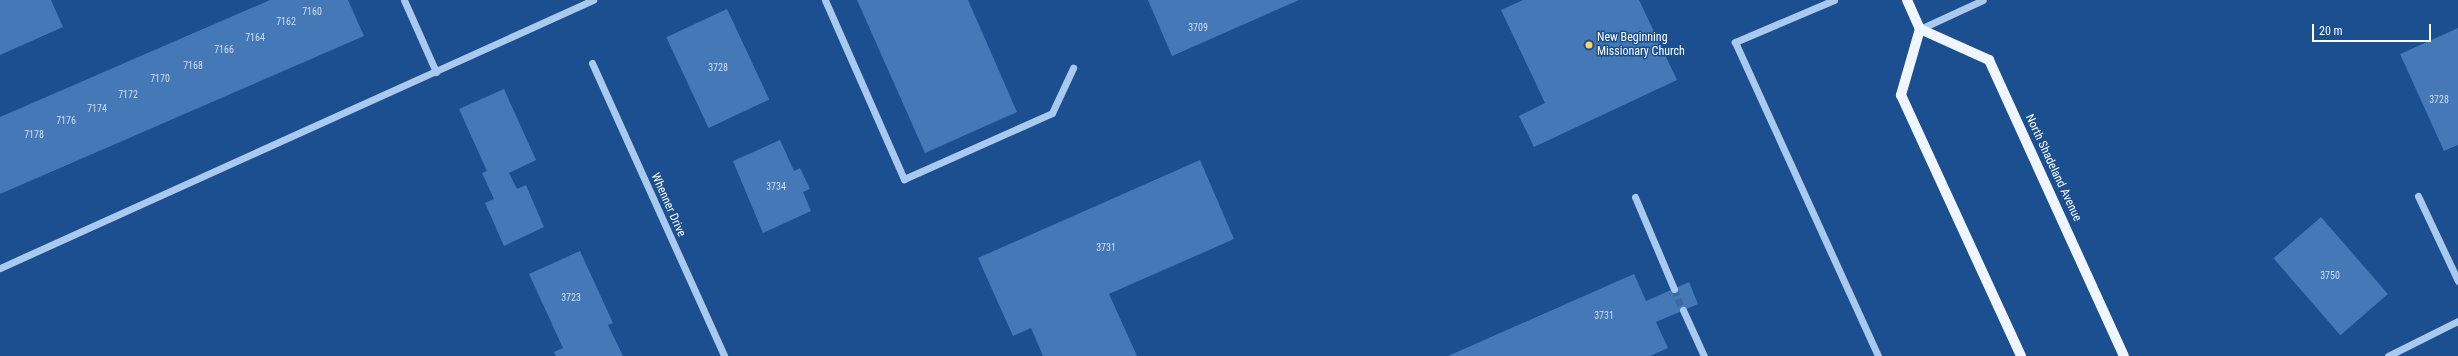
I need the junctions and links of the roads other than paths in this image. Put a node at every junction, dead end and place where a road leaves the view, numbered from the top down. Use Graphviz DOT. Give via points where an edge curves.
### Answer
graph roads {
  1 [pos="404,0"];
  2 [pos="593,0"];
  3 [pos="825,0"];
  4 [pos="1834,0"];
  5 [pos="1907,0"];
  6 [pos="1983,0"];
  7 [pos="1920,29"];
  8 [pos="592,63"];
  9 [pos="1074,68"];
  10 [pos="436,72"];
  11 [pos="2418,196"];
  12 [pos="1635,197"];
  13 [pos="0,268"];
  14 [pos="2458,281"];
  15 [pos="1674,289"];
  16 [pos="1683,310"];
  17 [pos="2458,321"];
  18 [pos="724,356"];
  19 [pos="1704,356"];
  20 [pos="1878,356"];
  21 [pos="2021,356"];
  22 [pos="2124,356"];
  23 [pos="2388,356"];
  1 -- 10 [label="street"];
  2 -- 10 [label="street"];
  3 -- 9 [label="street" via="904,179 1052,113"];
  4 -- 20 [label="street" via="1735,42"];
  5 -- 7 [label="main road"];
  6 -- 7 [label="street"];
  7 -- 21 [label="main road" via="1901,95"];
  7 -- 22 [label="main road, North Shadeland Avenue" via="1989,60"];
  8 -- 18 [label="street, Whenner Drive"];
  10 -- 13 [label="street"];
  11 -- 14 [label="street"];
  12 -- 15 [label="street"];
  16 -- 19 [label="street"];
  17 -- 23 [label="street"];
}
